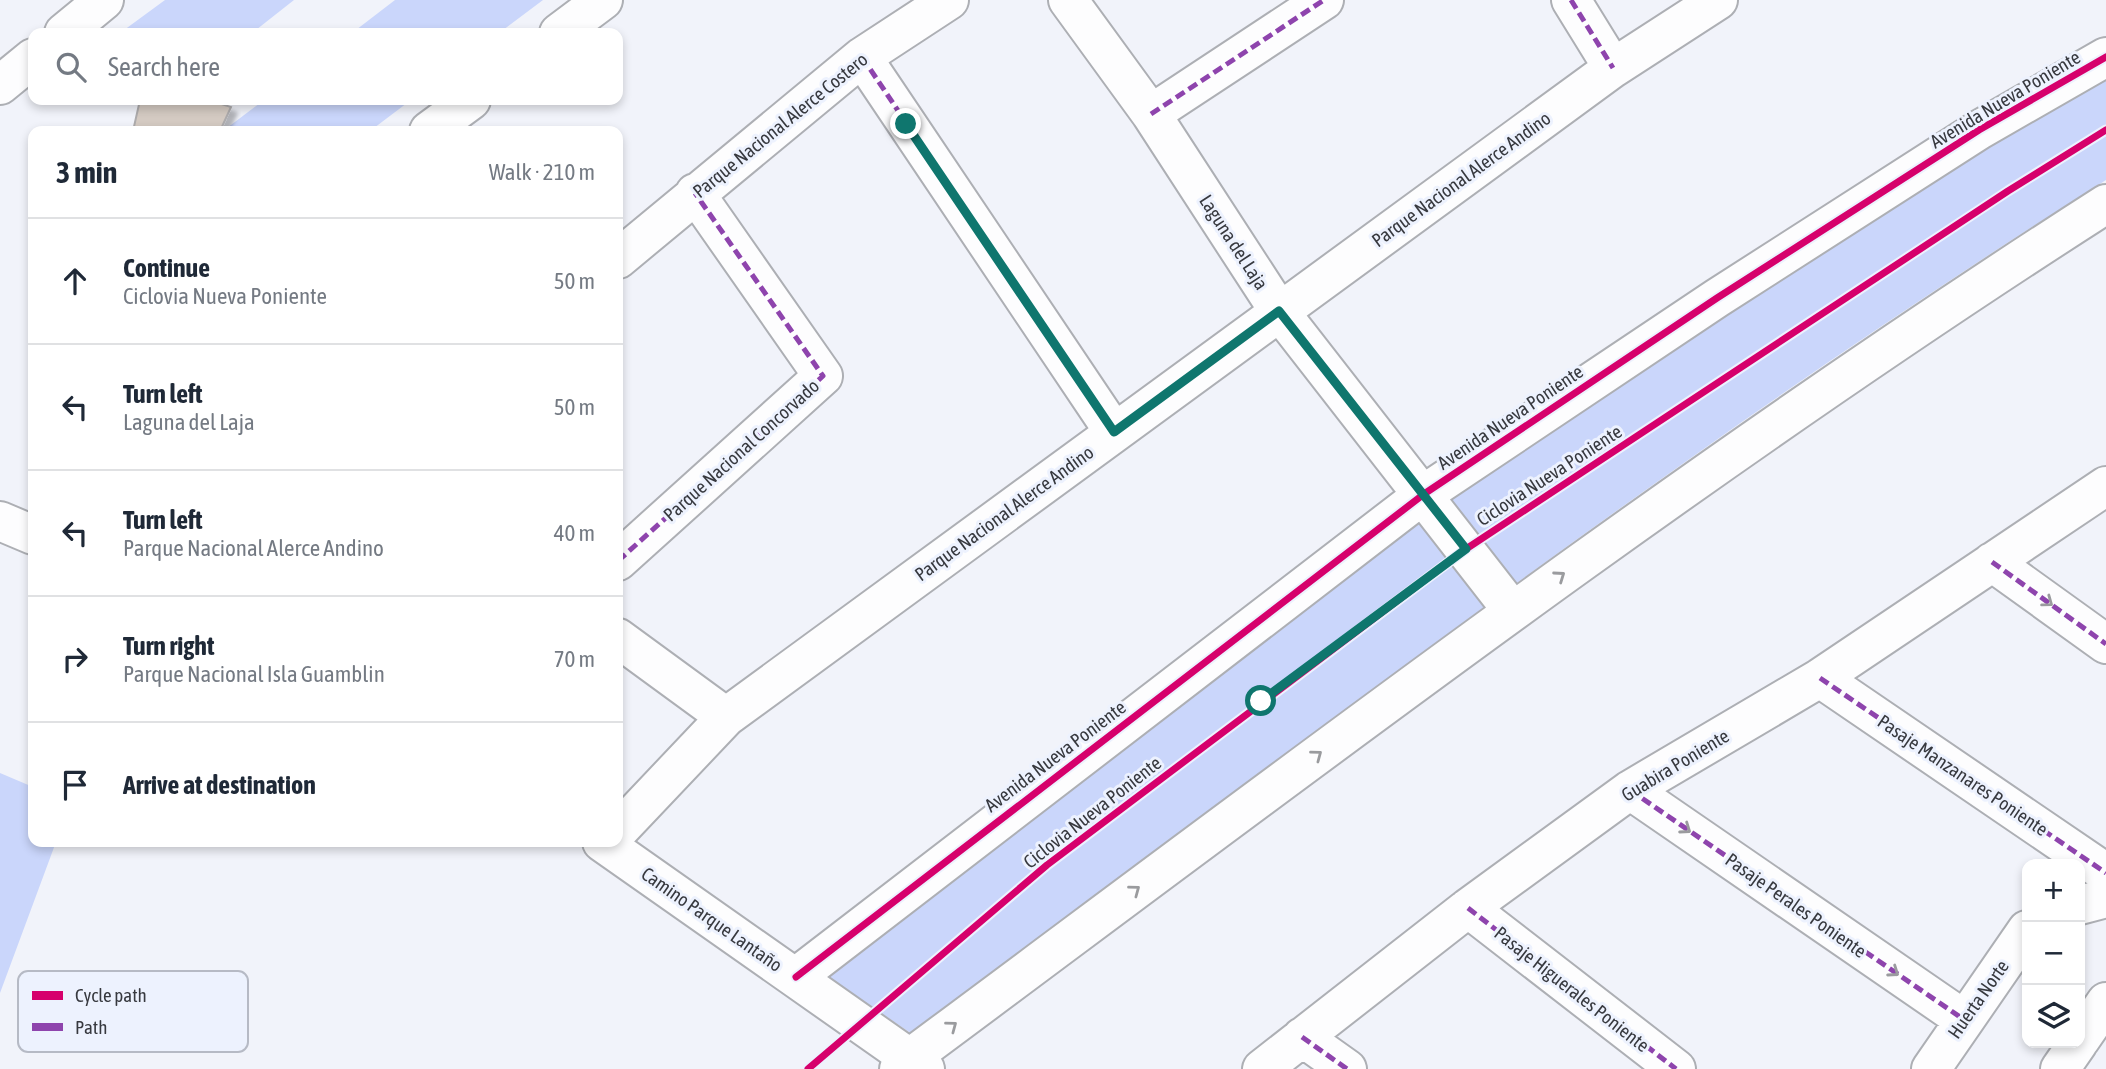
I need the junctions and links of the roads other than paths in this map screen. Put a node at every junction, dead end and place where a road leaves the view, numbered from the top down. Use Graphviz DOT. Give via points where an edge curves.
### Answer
graph roads {
  1 [pos="104,0"];
  2 [pos="603,0"];
  3 [pos="949,0"];
  4 [pos="1068,0"];
  5 [pos="1324,0"];
  6 [pos="1571,0"];
  7 [pos="1718,0"];
  8 [pos="70,28"];
  9 [pos="566,28"];
  10 [pos="862,57"];
  11 [pos="2106,57"];
  12 [pos="28,62"];
  13 [pos="1614,68"];
  14 [pos="0,85"];
  15 [pos="464,105"];
  16 [pos="1152,114"];
  17 [pos="436,126"];
  18 [pos="695,193"];
  19 [pos="2106,204"];
  20 [pos="623,255"];
  21 [pos="1279,311"];
  22 [pos="1114,432"];
  23 [pos="2106,486"];
  24 [pos="1424,494"];
  25 [pos="0,521"];
  26 [pos="28,533"];
  27 [pos="623,556"];
  28 [pos="1992,562"];
  29 [pos="1512,610"];
  30 [pos="623,642"];
  31 [pos="2106,644"];
  32 [pos="1820,678"];
  33 [pos="726,717"];
  34 [pos="1630,790"];
  35 [pos="623,824"];
  36 [pos="618,847"];
  37 [pos="2106,873"];
  38 [pos="2106,898"];
  39 [pos="2085,904"];
  40 [pos="1468,908"];
  41 [pos="2022,937"];
  42 [pos="796,977"];
  43 [pos="2106,1002"];
  44 [pos="1963,1019"];
  45 [pos="2085,1033"];
  46 [pos="1302,1037"];
  47 [pos="2075,1048"];
  48 [pos="912,1065"];
  49 [pos="1262,1069"];
  50 [pos="1347,1069"];
  51 [pos="1676,1069"];
  52 [pos="1931,1069"];
  53 [pos="2060,1069"];
  1 -- 8 [label="main road"];
  2 -- 9 [label="main road"];
  3 -- 10 [label="main road, Parque Nacional Alerce Costero"];
  4 -- 16 [label="main road, Laguna del Laja"];
  5 -- 16 [label="main road"];
  6 -- 13 [label="main road"];
  7 -- 13 [label="main road, Parque Nacional Alerce Andino"];
  10 -- 18 [label="main road, Parque Nacional Alerce Costero"];
  10 -- 22 [label="main road"];
  11 -- 24 [label="main road, Avenida Nueva Poniente" via="1934,159 1717,298"];
  12 -- 14 [label="main road"];
  13 -- 21 [label="main road, Parque Nacional Alerce Andino"];
  15 -- 17 [label="main road"];
  16 -- 21 [label="main road, Laguna del Laja"];
  18 -- 20 [label="main road, Parque Nacional Alerce Costero"];
  18 -- 27 [label="main road, Parque Nacional Concorvado" via="823,376"];
  29 -- 19 [label="main road, one-way" via="1970,291"];
  21 -- 22 [label="main road, Parque Nacional Alerce Andino"];
  21 -- 24 [label="main road, Laguna del Laja"];
  22 -- 33 [label="main road, Parque Nacional Alerce Andino"];
  23 -- 28 [label="main road, Guabira Poniente"];
  24 -- 29 [label="main road, Laguna del Laja"];
  24 -- 42 [label="main road, Avenida Nueva Poniente"];
  25 -- 26 [label="main road"];
  28 -- 31 [label="main road, one-way"];
  28 -- 32 [label="main road, Guabira Poniente"];
  48 -- 29 [label="main road, one-way"];
  30 -- 33 [label="main road"];
  32 -- 34 [label="main road, Guabira Poniente"];
  32 -- 37 [label="main road, Pasaje Manzanares Poniente"];
  33 -- 35 [label="main road, Parque Nacional Alerce Andino"];
  34 -- 40 [label="main road, Guabira Poniente"];
  34 -- 44 [label="main road, Pasaje Perales Poniente, one-way"];
  36 -- 42 [label="main road, Camino Parque Lantaño"];
  38 -- 39 [label="main road"];
  40 -- 46 [label="main road, Guabira Poniente"];
  40 -- 51 [label="main road, Pasaje Higuerales Poniente"];
  41 -- 44 [label="main road, Huerta Norte"];
  42 -- 48 [label="main road, Camino Parque Lantaño"];
  43 -- 45 [label="main road"];
  44 -- 52 [label="main road, Huerta Norte"];
  46 -- 49 [label="main road, Guabira Poniente"];
  46 -- 50 [label="main road"];
  47 -- 53 [label="main road"];
}
